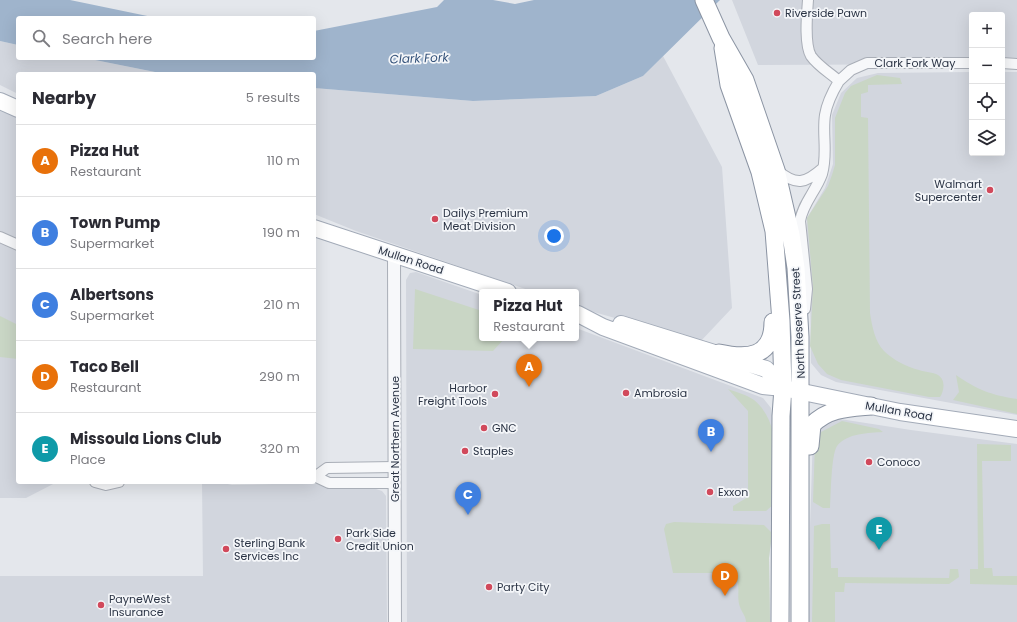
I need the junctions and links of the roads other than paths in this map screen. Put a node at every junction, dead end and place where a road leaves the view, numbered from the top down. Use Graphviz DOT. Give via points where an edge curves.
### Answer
graph roads {
  1 [pos="704,0"];
  2 [pos="808,0"];
  3 [pos="721,38"];
  4 [pos="969,63"];
  5 [pos="1005,63"];
  6 [pos="1017,64"];
  7 [pos="840,81"];
  8 [pos="0,101"];
  9 [pos="16,108"];
  10 [pos="823,168"];
  11 [pos="776,170"];
  12 [pos="316,229"];
  13 [pos="774,231"];
  14 [pos="0,237"];
  15 [pos="16,244"];
  16 [pos="394,255"];
  17 [pos="499,289"];
  18 [pos="579,313"];
  19 [pos="579,314"];
  20 [pos="799,322"];
  21 [pos="719,354"];
  22 [pos="783,388"];
  23 [pos="801,392"];
  24 [pos="871,406"];
  25 [pos="1017,429"];
  26 [pos="395,467"];
  27 [pos="316,475"];
  28 [pos="316,477"];
  29 [pos="395,483"];
  30 [pos="396,622"];
  31 [pos="780,622"];
  32 [pos="800,622"];
  33 [pos="803,622"];
  1 -- 3 [label="highway, North Reserve Street"];
  2 -- 7 [label="street" via="807,35 811,55"];
  3 -- 11 [label="highway, North Reserve Street" via="745,80"];
  3 -- 13 [label="highway, North Reserve Street" via="729,85 760,172"];
  4 -- 7 [label="street, Clark Fork Way" via="867,63 851,70"];
  5 -- 6 [label="street"];
  7 -- 10 [label="street" via="832,94 825,115 826,149"];
  8 -- 9 [label="main road"];
  10 -- 11 [label="street" via="807,180 794,181"];
  10 -- 20 [label="street" via="801,212 807,289 805,311"];
  11 -- 20 [label="highway, North Reserve Street" via="796,268"];
  12 -- 16 [label="main road, Mullan Road"];
  13 -- 21 [label="highway" via="770,254 773,308 771,340 763,351 755,354 738,357"];
  13 -- 22 [label="highway, North Reserve Street"];
  14 -- 15 [label="street"];
  16 -- 17 [label="main road, Mullan Road"];
  16 -- 26 [label="street, Great Northern Avenue"];
  18 -- 21 [label="main road, Mullan Road"];
  19 -- 22 [label="main road, Mullan Road" via="603,327 661,350 762,386"];
  20 -- 23 [label="highway, North Reserve Street"];
  21 -- 22 [label="main road, Mullan Road" via="766,369"];
  22 -- 23 [label="main road, Mullan Road"];
  22 -- 31 [label="highway, North Reserve Street"];
  23 -- 24 [label="main road, Mullan Road"];
  23 -- 32 [label="highway, North Reserve Street"];
  24 -- 25 [label="main road, Mullan Road"];
  24 -- 33 [label="highway" via="832,411 812,425 808,595"];
  26 -- 27 [label="street" via="327,468"];
  26 -- 29 [label="street, Great Northern Avenue"];
  28 -- 29 [label="street" via="328,483"];
  29 -- 30 [label="street, Great Northern Avenue"];
}
